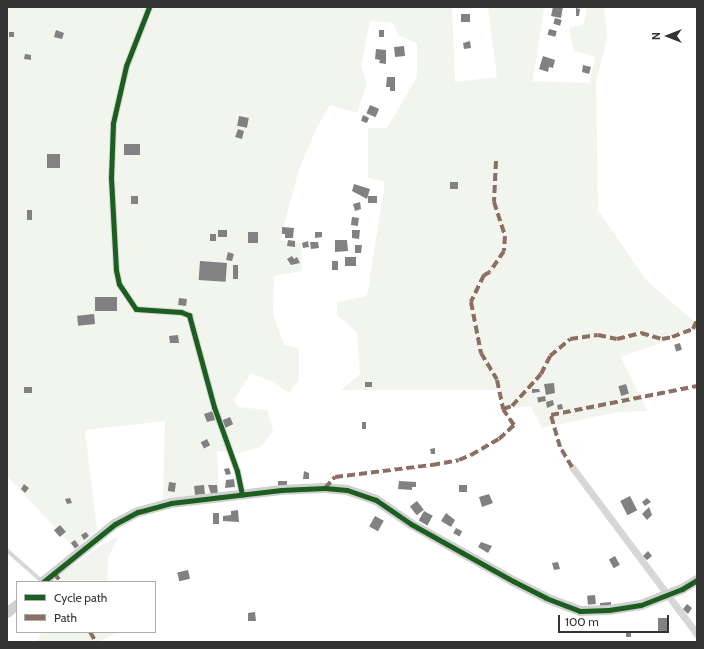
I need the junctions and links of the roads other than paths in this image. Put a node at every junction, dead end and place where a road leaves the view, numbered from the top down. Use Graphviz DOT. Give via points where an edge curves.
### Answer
graph roads {
  1 [pos="149,7"];
  2 [pos="572,466"];
  3 [pos="242,494"];
  4 [pos="7,550"];
  5 [pos="697,580"];
  6 [pos="42,581"];
  7 [pos="44,581"];
  8 [pos="669,594"];
  9 [pos="16,606"];
  10 [pos="7,613"];
  11 [pos="697,634"];
  1 -- 3 [label="street" via="126,66 113,123 111,178 116,270 119,284 136,309 181,312 189,315"];
  2 -- 8 [label="street"];
  3 -- 7 [label="street" via="171,502 138,512 115,524"];
  3 -- 8 [label="street" via="325,488 347,490 376,500 411,524 513,581 546,598 580,611 641,605"];
  4 -- 6 [label="lane"];
  5 -- 8 [label="street"];
  8 -- 11 [label="street"];
  9 -- 10 [label="street"];
}
